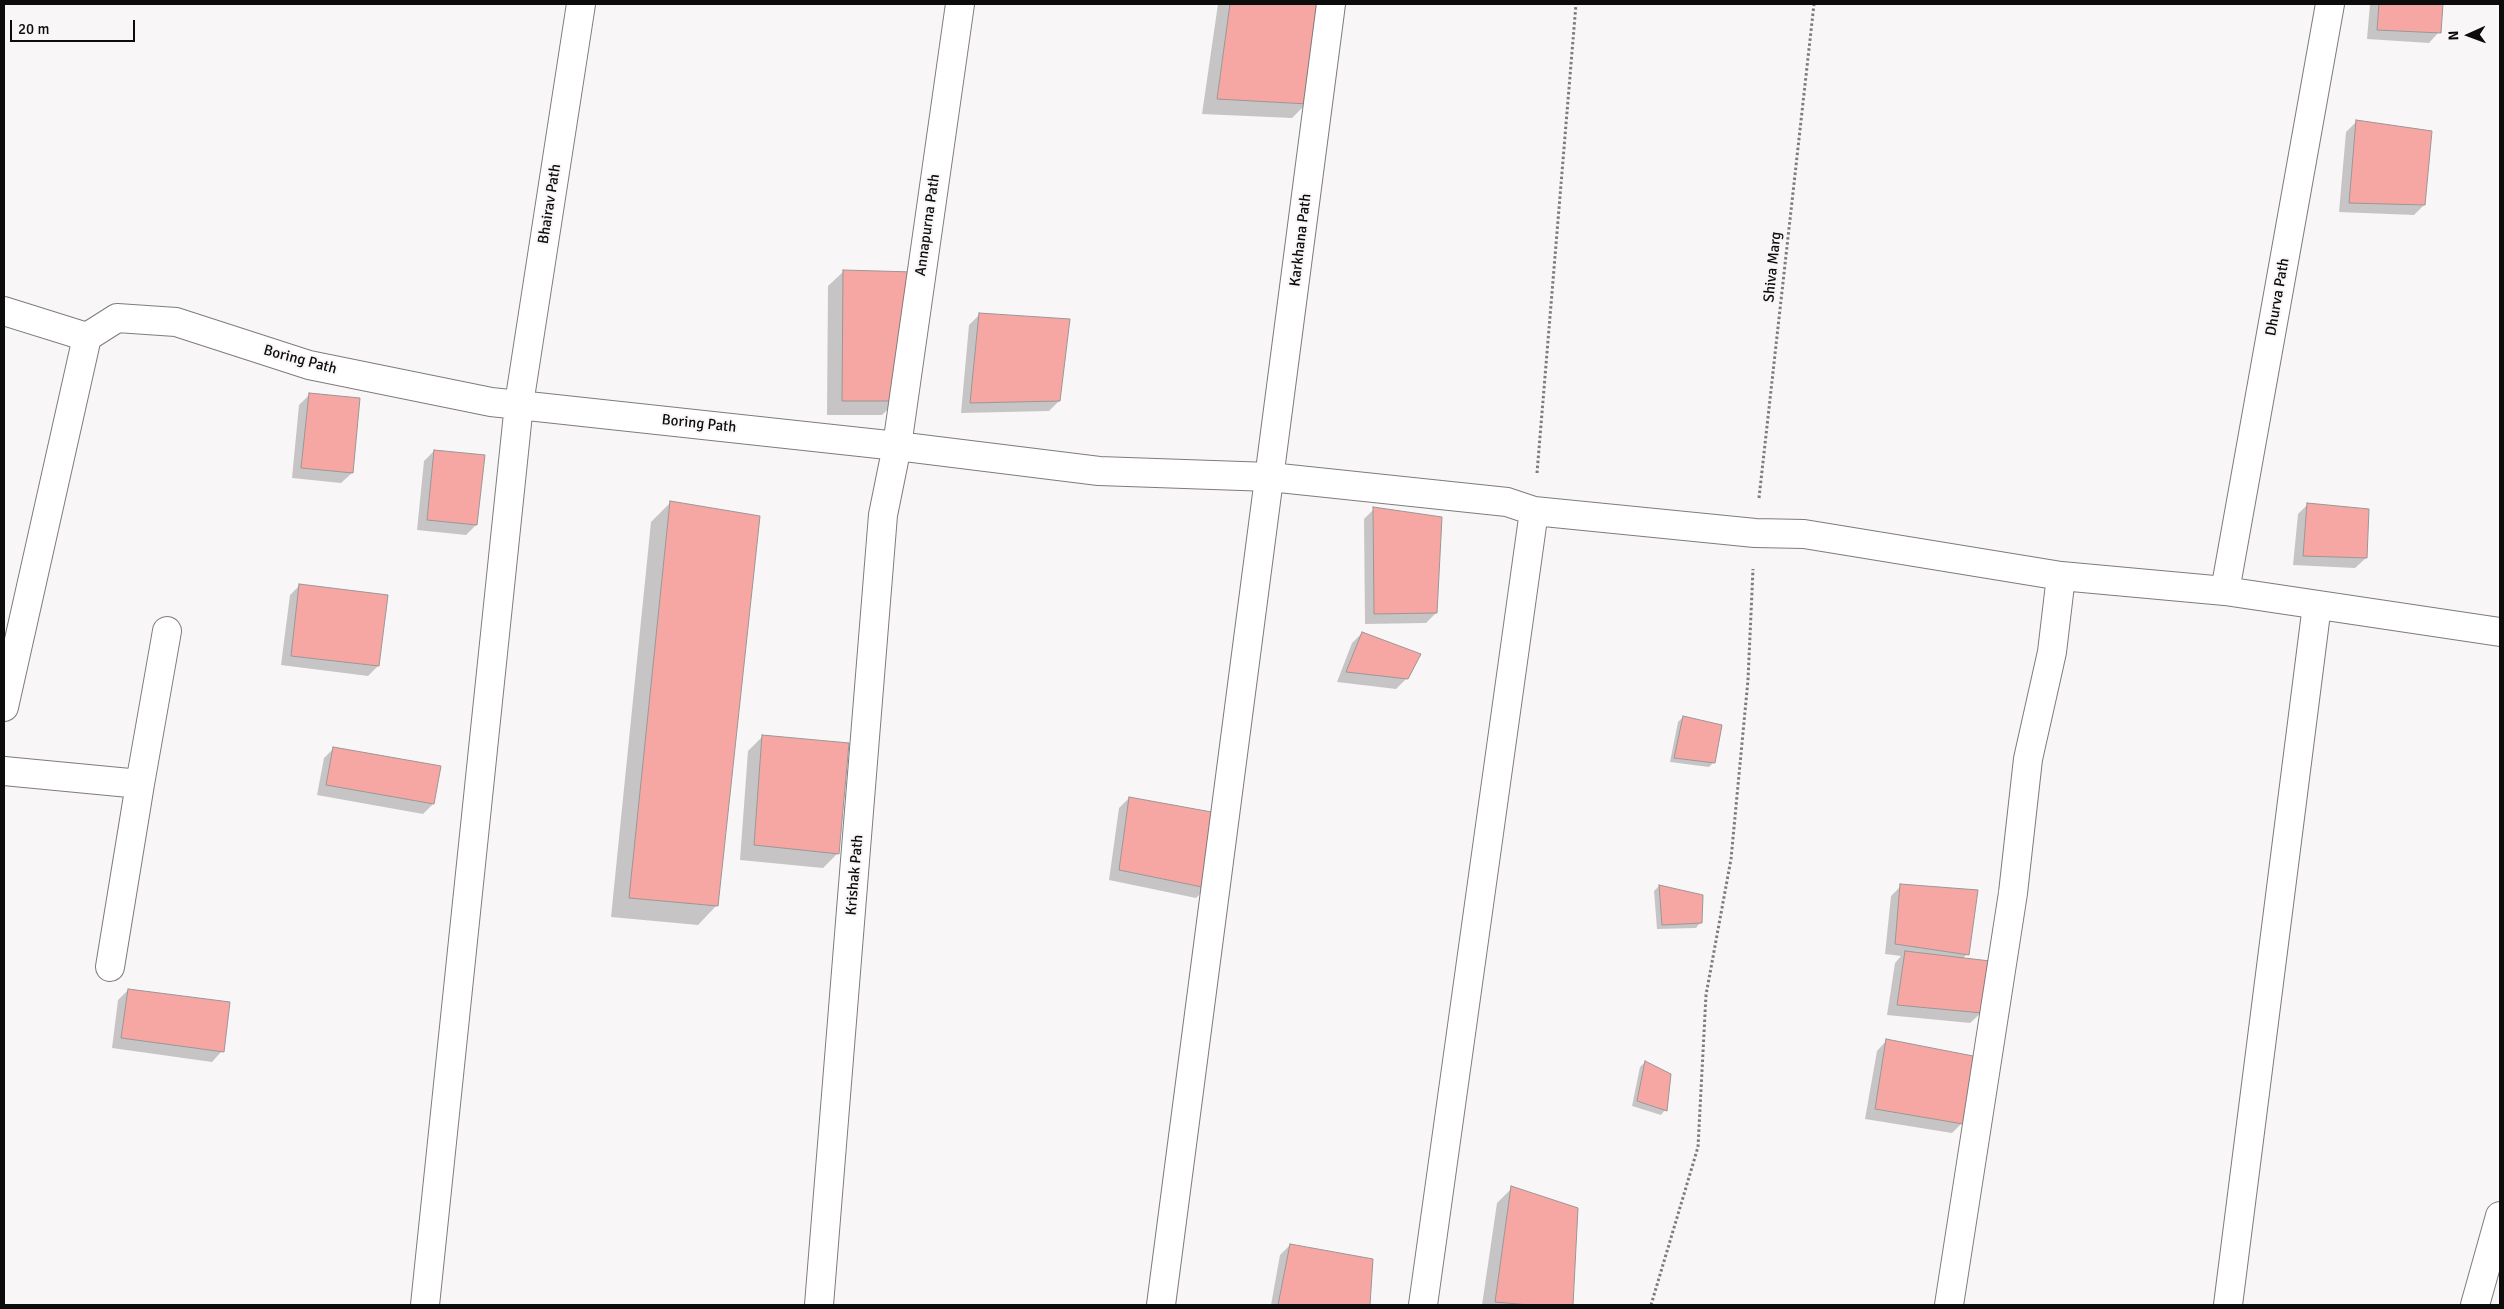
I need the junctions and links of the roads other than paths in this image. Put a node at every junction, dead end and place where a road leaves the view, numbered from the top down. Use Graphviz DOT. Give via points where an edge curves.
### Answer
graph roads {
  1 [pos="581,4"];
  2 [pos="960,4"];
  3 [pos="1331,4"];
  4 [pos="2330,4"];
  5 [pos="4,311"];
  6 [pos="87,337"];
  7 [pos="520,404"];
  8 [pos="897,446"];
  9 [pos="1270,477"];
  10 [pos="1534,511"];
  11 [pos="2061,576"];
  12 [pos="2225,590"];
  13 [pos="2316,605"];
  14 [pos="167,631"];
  15 [pos="2500,632"];
  16 [pos="4,707"];
  17 [pos="4,771"];
  18 [pos="140,784"];
  19 [pos="110,966"];
  20 [pos="2500,1216"];
  21 [pos="425,1305"];
  22 [pos="820,1305"];
  23 [pos="1161,1305"];
  24 [pos="1424,1305"];
  25 [pos="1949,1305"];
  26 [pos="2228,1305"];
  27 [pos="2475,1305"];
  1 -- 7 [label="street, Bhairav Path"];
  2 -- 8 [label="street, Annapurna Path"];
  3 -- 9 [label="street, Karkhana Path"];
  4 -- 12 [label="street, Dhurva Path"];
  5 -- 6 [label="street"];
  6 -- 7 [label="street, Boring Path" via="117,318 176,322 309,365 481,400"];
  6 -- 16 [label="street"];
  7 -- 8 [label="street, Boring Path"];
  7 -- 21 [label="street, Bhairav Path"];
  8 -- 9 [label="street, Boring Path" via="1099,471"];
  8 -- 22 [label="street, Krishak Path" via="883,515"];
  9 -- 10 [label="street, Boring Path" via="1507,502"];
  9 -- 23 [label="street, Karkhana Path"];
  10 -- 11 [label="street, Boring Path" via="1755,533 1804,534"];
  10 -- 24 [label="street"];
  11 -- 12 [label="street, Boring Path"];
  11 -- 25 [label="street" via="2052,652 2028,759 2013,893"];
  12 -- 13 [label="street, Boring Path"];
  13 -- 15 [label="street, Boring Path"];
  13 -- 26 [label="street"];
  14 -- 18 [label="street"];
  17 -- 18 [label="street"];
  18 -- 19 [label="street"];
  20 -- 27 [label="street"];
}
